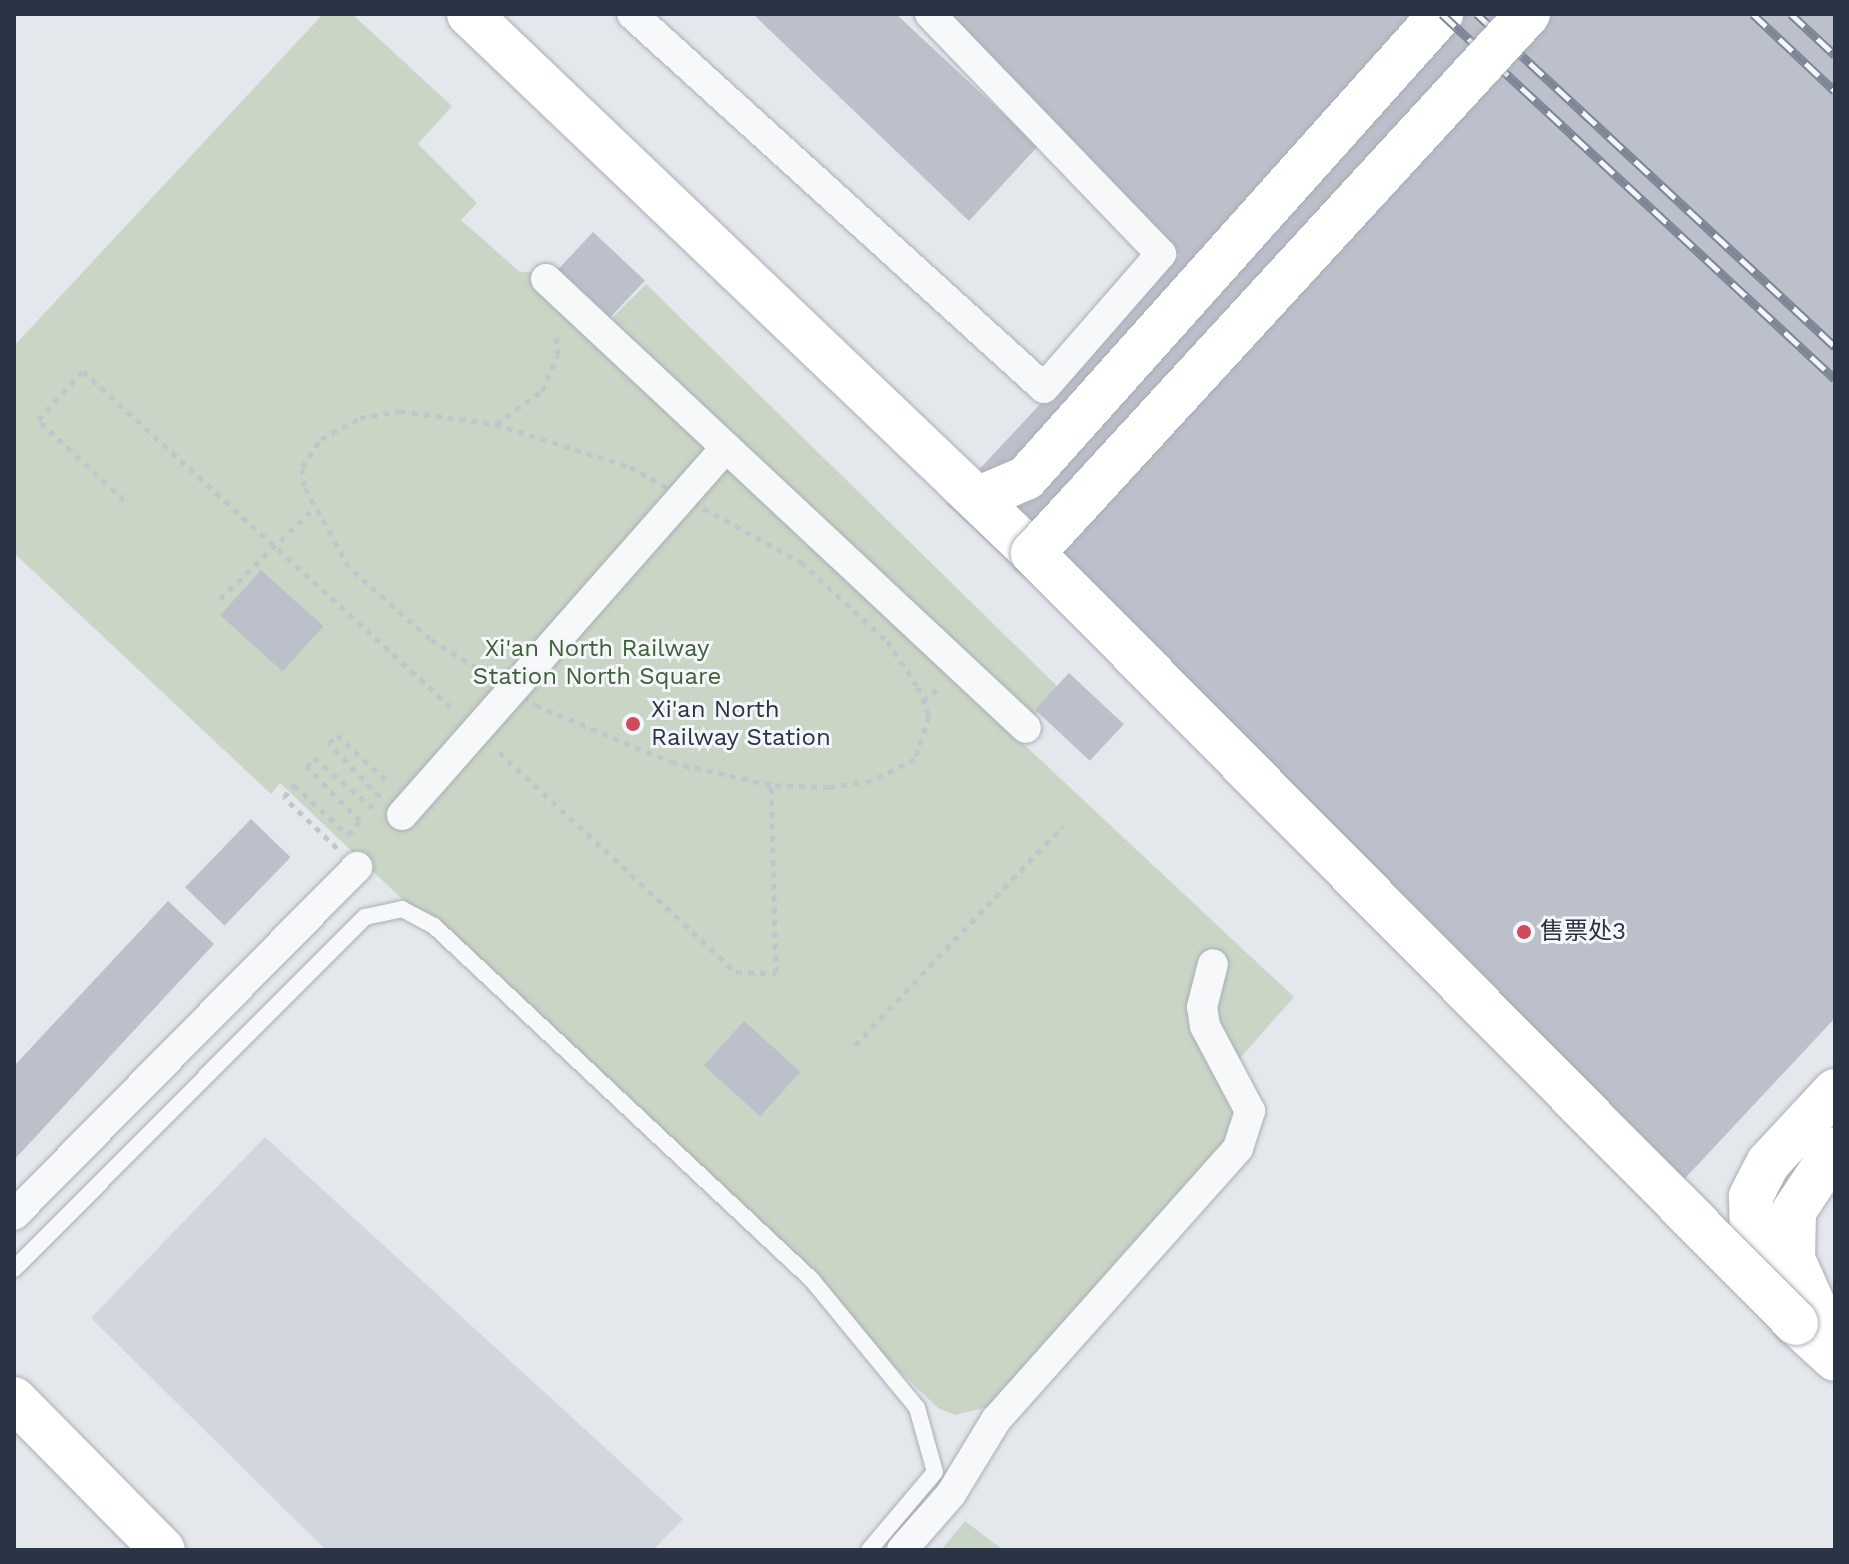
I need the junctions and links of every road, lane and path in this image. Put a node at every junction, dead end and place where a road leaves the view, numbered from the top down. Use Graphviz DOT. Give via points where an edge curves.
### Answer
graph roads {
  1 [pos="469,14"];
  2 [pos="632,14"];
  3 [pos="930,14"];
  4 [pos="1441,14"];
  5 [pos="1528,14"];
  6 [pos="546,279"];
  7 [pos="552,319"];
  8 [pos="495,424"];
  9 [pos="906,430"];
  10 [pos="726,448"];
  11 [pos="124,500"];
  12 [pos="312,510"];
  13 [pos="277,546"];
  14 [pos="1033,553"];
  15 [pos="220,599"];
  16 [pos="1026,728"];
  17 [pos="474,729"];
  18 [pos="771,785"];
  19 [pos="406,808"];
  20 [pos="1063,826"];
  21 [pos="357,867"];
  22 [pos="1213,964"];
  23 [pos="855,1045"];
  24 [pos="1835,1091"];
  25 [pos="1835,1149"];
  26 [pos="14,1215"];
  27 [pos="14,1269"];
  28 [pos="1815,1327"];
  29 [pos="1835,1359"];
  30 [pos="14,1399"];
  31 [pos="163,1550"];
  32 [pos="869,1550"];
  33 [pos="902,1550"];
  1 -- 9 [label="main road"];
  2 -- 3 [label="street" via="1044,388 1161,254"];
  4 -- 9 [label="main road" via="1026,478 977,499"];
  5 -- 14 [label="main road, bridge"];
  6 -- 10 [label="street"];
  7 -- 8 [label="path" via="558,355 552,374 525,407"];
  9 -- 14 [label="main road"];
  10 -- 16 [label="street"];
  10 -- 17 [label="street"];
  11 -- 13 [label="path" via="38,420 83,371"];
  12 -- 13 [label="path"];
  13 -- 15 [label="path"];
  13 -- 17 [label="path"];
  14 -- 28 [label="main road, bridge"];
  17 -- 18 [label="path" via="736,972 776,973"];
  17 -- 19 [label="street"];
  19 -- 21 [label="path" via="337,735 329,743 381,798 372,808 314,758 307,767 360,821 348,835 294,785 284,797"];
  20 -- 23 [label="path"];
  21 -- 26 [label="street"];
  22 -- 33 [label="street" via="1202,1007 1248,1099 1238,1148 996,1420 951,1494"];
  24 -- 28 [label="main road, bridge" via="1768,1163 1751,1197 1752,1240 1766,1281"];
  25 -- 28 [label="main road" via="1794,1211 1793,1259 1818,1315"];
  27 -- 32 [label="lane" via="365,917 402,909 434,926 812,1280 917,1408 935,1472"];
  28 -- 29 [label="main road"];
  30 -- 31 [label="main road"];
}
